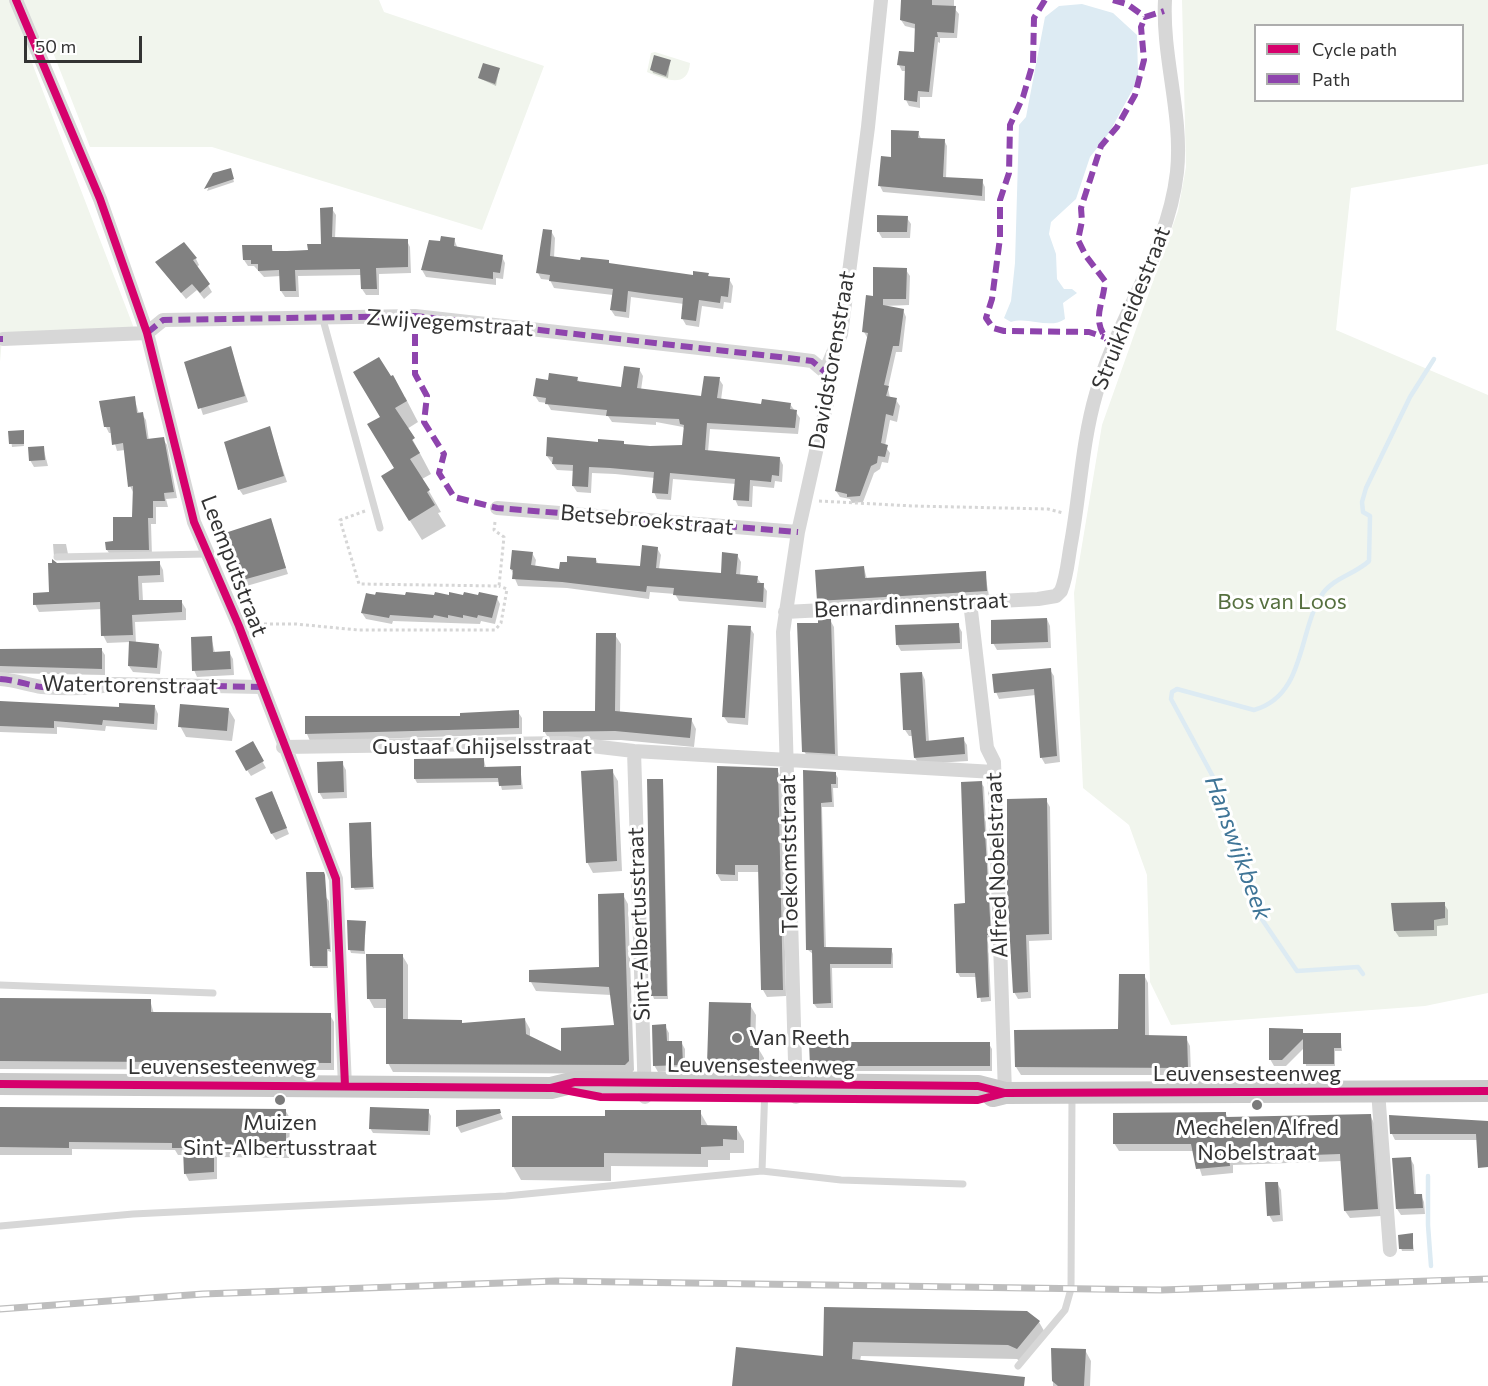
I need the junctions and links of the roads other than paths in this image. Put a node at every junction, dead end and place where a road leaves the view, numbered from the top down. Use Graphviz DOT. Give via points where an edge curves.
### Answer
graph roads {
  1 [pos="16,0"];
  2 [pos="881,0"];
  3 [pos="1165,0"];
  4 [pos="322,316"];
  5 [pos="147,333"];
  6 [pos="3,339"];
  7 [pos="825,372"];
  8 [pos="496,507"];
  9 [pos="380,528"];
  10 [pos="798,532"];
  11 [pos="207,554"];
  12 [pos="57,557"];
  13 [pos="1038,598"];
  14 [pos="970,602"];
  15 [pos="785,612"];
  16 [pos="0,679"];
  17 [pos="261,687"];
  18 [pos="283,747"];
  19 [pos="634,751"];
  20 [pos="787,760"];
  21 [pos="994,772"];
  22 [pos="0,985"];
  23 [pos="213,993"];
  24 [pos="0,1084"];
  25 [pos="345,1086"];
  26 [pos="645,1090"];
  27 [pos="765,1091"];
  28 [pos="796,1091"];
  29 [pos="1378,1091"];
  30 [pos="1488,1091"];
  31 [pos="1005,1093"];
  32 [pos="1072,1093"];
  33 [pos="762,1171"];
  34 [pos="963,1184"];
  35 [pos="0,1226"];
  36 [pos="1390,1250"];
  37 [pos="1018,1366"];
  1 -- 5 [label="street, Leemputstraat" via="100,199"];
  2 -- 7 [label="street, Davidstorenstraat" via="841,334"];
  3 -- 13 [label="street, Struikheidestraat" via="1166,46 1178,125 1173,193 1147,273 1096,394 1064,584 1056,596"];
  4 -- 5 [label="street, Zwijvegemstraat" via="162,320"];
  4 -- 7 [label="street, Zwijvegemstraat" via="415,316 678,345 812,361"];
  4 -- 9 [label="lane"];
  5 -- 6 [label="street, Zwijvegemstraat"];
  5 -- 11 [label="street, Leemputstraat" via="194,522"];
  7 -- 10 [label="street, Davidstorenstraat" via="830,389"];
  8 -- 10 [label="street, Betsebroekstraat"];
  10 -- 15 [label="street, Davidstorenstraat"];
  11 -- 12 [label="lane"];
  11 -- 17 [label="street, Leemputstraat"];
  13 -- 14 [label="street, Bernardinnenstraat"];
  14 -- 15 [label="street, Bernardinnenstraat"];
  14 -- 21 [label="street, Alfred Nobelstraat" via="987,748"];
  15 -- 20 [label="street, Toekomststraat"];
  16 -- 17 [label="street, Watertorenstraat" via="41,687"];
  17 -- 18 [label="street, Leemputstraat"];
  18 -- 19 [label="street, Gustaaf Ghijselsstraat" via="566,743"];
  18 -- 25 [label="street, Leemputstraat" via="336,879"];
  19 -- 20 [label="street, Gustaaf Ghijselsstraat"];
  19 -- 26 [label="street, Sint-Albertusstraat"];
  20 -- 21 [label="street, Gustaaf Ghijselsstraat"];
  20 -- 28 [label="street, Toekomststraat"];
  21 -- 31 [label="street, Alfred Nobelstraat"];
  22 -- 23 [label="lane"];
  24 -- 25 [label="main road, Leuvensesteenweg"];
  25 -- 26 [label="main road, Leuvensesteenweg" via="552,1088 601,1097"];
  26 -- 27 [label="main road, Leuvensesteenweg"];
  27 -- 28 [label="main road, Leuvensesteenweg"];
  27 -- 33 [label="lane"];
  28 -- 31 [label="main road, Leuvensesteenweg" via="978,1086"];
  29 -- 30 [label="main road, Leuvensesteenweg"];
  29 -- 32 [label="main road, Leuvensesteenweg"];
  29 -- 36 [label="street"];
  31 -- 32 [label="main road, Leuvensesteenweg"];
  32 -- 37 [label="lane" via="1071,1289 1065,1310"];
  33 -- 34 [label="lane" via="841,1180"];
  33 -- 35 [label="lane" via="506,1196 133,1214"];
}
